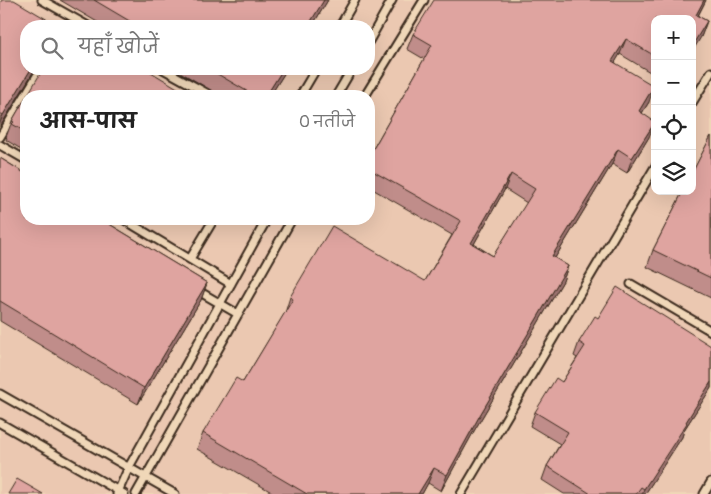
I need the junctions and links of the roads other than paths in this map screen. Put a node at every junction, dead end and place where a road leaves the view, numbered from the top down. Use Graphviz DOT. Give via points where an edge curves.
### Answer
graph roads {
  1 [pos="42,0"];
  2 [pos="355,0"];
  3 [pos="392,0"];
  4 [pos="424,0"];
  5 [pos="77,20"];
  6 [pos="343,20"];
  7 [pos="375,30"];
  8 [pos="711,72"];
  9 [pos="37,75"];
  10 [pos="174,75"];
  11 [pos="312,75"];
  12 [pos="348,75"];
  13 [pos="28,90"];
  14 [pos="201,90"];
  15 [pos="304,90"];
  16 [pos="340,90"];
  17 [pos="369,90"];
  18 [pos="696,96"];
  19 [pos="20,103"];
  20 [pos="0,136"];
  21 [pos="0,145"];
  22 [pos="20,157"];
  23 [pos="651,174"];
  24 [pos="133,225"];
  25 [pos="210,225"];
  26 [pos="264,225"];
  27 [pos="289,225"];
  28 [pos="190,259"];
  29 [pos="187,284"];
  30 [pos="231,284"];
  31 [pos="631,284"];
  32 [pos="220,304"];
  33 [pos="238,314"];
  34 [pos="711,331"];
  35 [pos="0,394"];
  36 [pos="0,423"];
  37 [pos="129,467"];
  38 [pos="145,477"];
  39 [pos="711,482"];
  40 [pos="119,493"];
  41 [pos="136,494"];
  42 [pos="175,494"];
  43 [pos="461,494"];
  44 [pos="704,494"];
  1 -- 5 [label="lane"];
  2 -- 6 [label="lane"];
  3 -- 7 [label="lane"];
  4 -- 17 [label="lane"];
  8 -- 18 [label="lane"];
  9 -- 13 [label="lane"];
  10 -- 14 [label="lane"];
  11 -- 15 [label="lane"];
  12 -- 16 [label="lane"];
  19 -- 20 [label="lane"];
  21 -- 22 [label="lane"];
  23 -- 43 [label="lane"];
  24 -- 28 [label="lane"];
  25 -- 28 [label="lane"];
  26 -- 30 [label="lane"];
  27 -- 33 [label="lane"];
  28 -- 30 [label="lane"];
  29 -- 32 [label="lane"];
  30 -- 32 [label="lane"];
  31 -- 34 [label="lane"];
  32 -- 33 [label="lane"];
  32 -- 37 [label="lane"];
  33 -- 38 [label="lane"];
  35 -- 37 [label="lane"];
  36 -- 40 [label="lane"];
  37 -- 38 [label="lane"];
  37 -- 40 [label="lane"];
  38 -- 41 [label="lane"];
  38 -- 42 [label="lane"];
  39 -- 44 [label="lane"];
}
